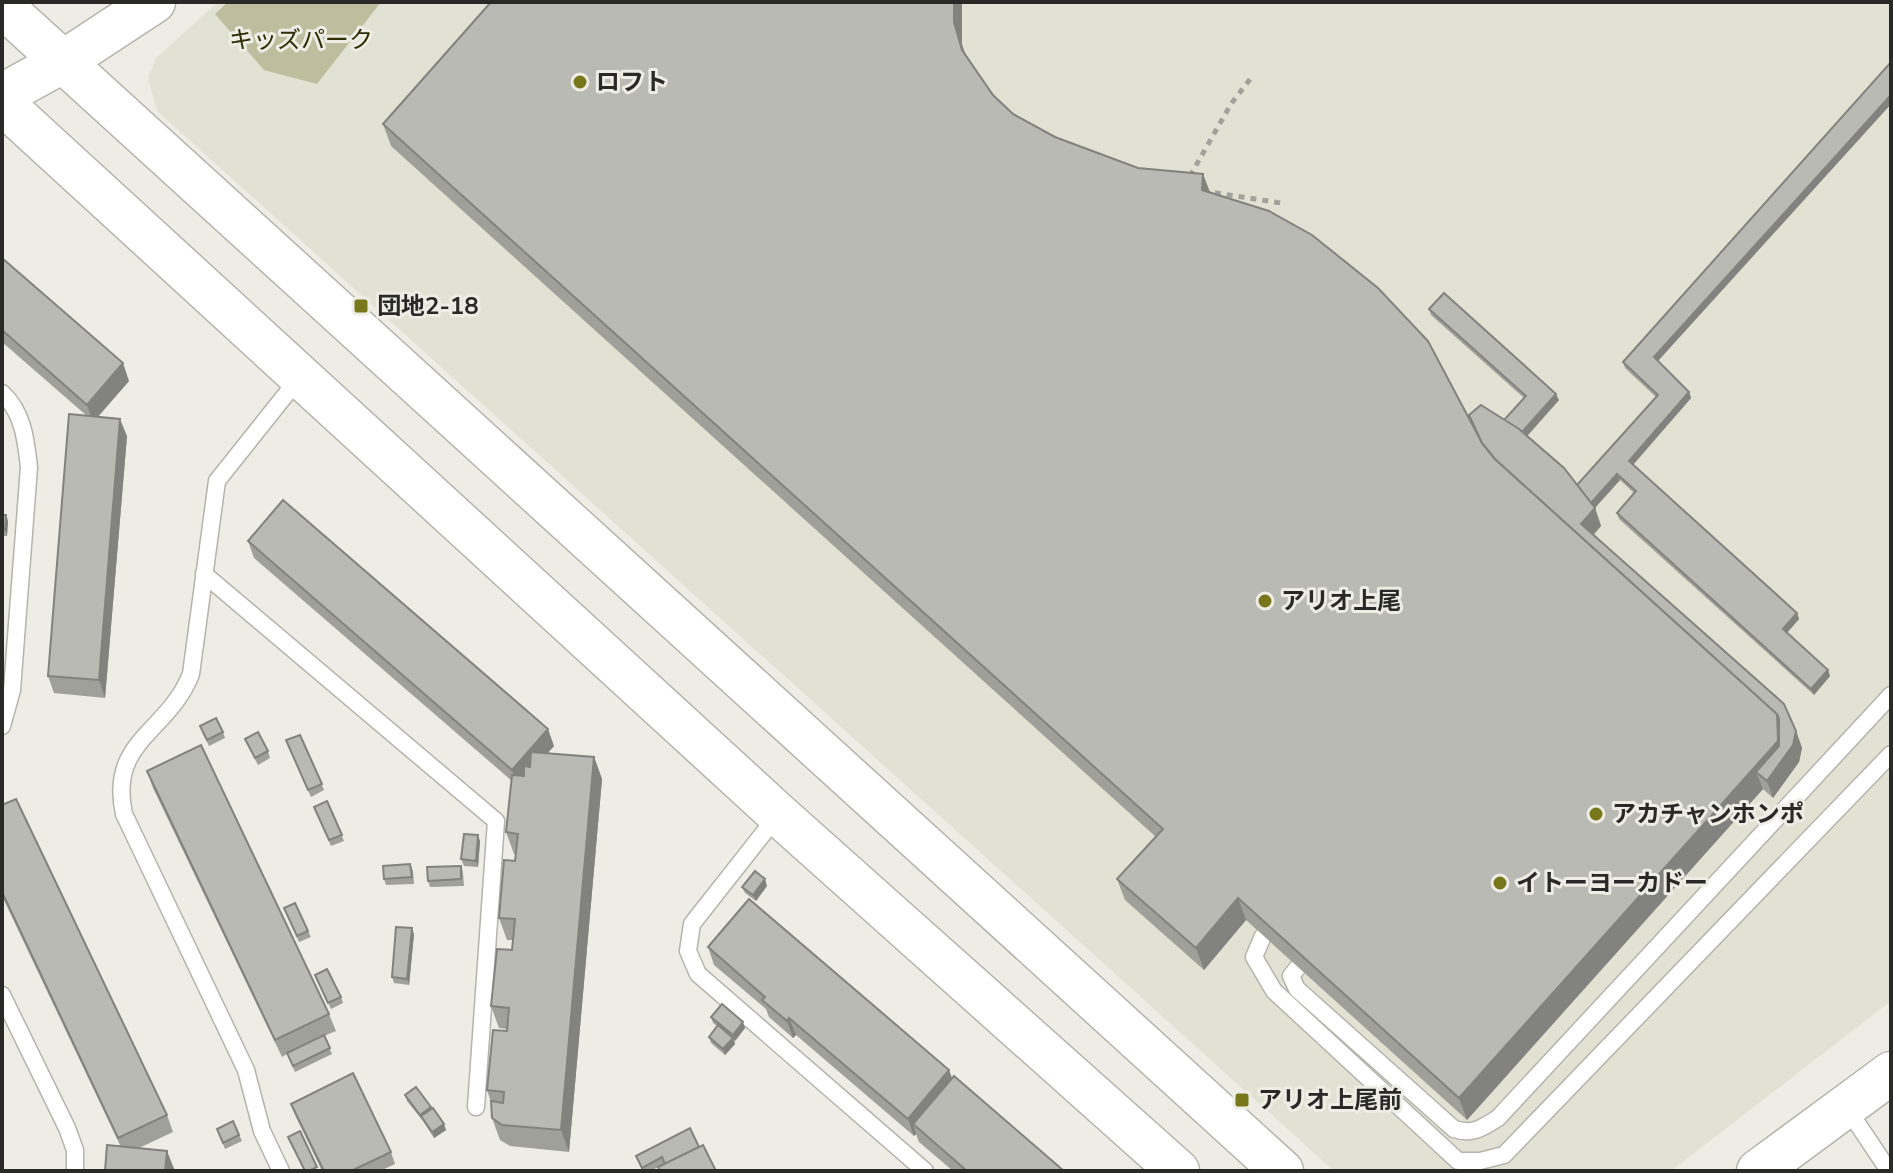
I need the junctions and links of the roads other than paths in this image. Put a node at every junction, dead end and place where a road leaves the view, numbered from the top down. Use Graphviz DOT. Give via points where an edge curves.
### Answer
graph roads {
  1 [pos="154,2"];
  2 [pos="2,6"];
  3 [pos="64,61"];
  4 [pos="2,95"];
  5 [pos="2,103"];
  6 [pos="300,377"];
  7 [pos="2,393"];
  8 [pos="204,574"];
  9 [pos="1891,695"];
  10 [pos="2,726"];
  11 [pos="1891,754"];
  12 [pos="779,815"];
  13 [pos="1263,936"];
  14 [pos="1298,967"];
  15 [pos="2,995"];
  16 [pos="1891,1073"];
  17 [pos="476,1107"];
  18 [pos="1846,1107"];
  19 [pos="75,1171"];
  20 [pos="281,1171"];
  21 [pos="925,1171"];
  22 [pos="1178,1171"];
  23 [pos="1282,1171"];
  24 [pos="1758,1171"];
  25 [pos="1889,1171"];
  1 -- 3 [label="street"];
  2 -- 3 [label="street"];
  3 -- 4 [label="street"];
  3 -- 23 [label="street"];
  5 -- 6 [label="street"];
  6 -- 8 [label="lane" via="217,481"];
  6 -- 12 [label="street"];
  7 -- 10 [label="lane" via="24,430 29,467 12,690"];
  8 -- 17 [label="lane" via="496,821"];
  8 -- 20 [label="lane" via="195,653 184,694 129,754 119,791 124,814 246,1070 262,1131"];
  9 -- 14 [label="lane" via="1498,1118 1481,1129 1469,1134 1454,1129 1297,989 1291,976"];
  11 -- 13 [label="lane" via="1504,1155 1458,1161 1274,991 1254,957"];
  12 -- 21 [label="lane" via="692,924 688,951 698,974"];
  12 -- 22 [label="street"];
  15 -- 19 [label="lane" via="67,1128"];
  16 -- 18 [label="street"];
  18 -- 24 [label="street"];
  18 -- 25 [label="lane"];
}
